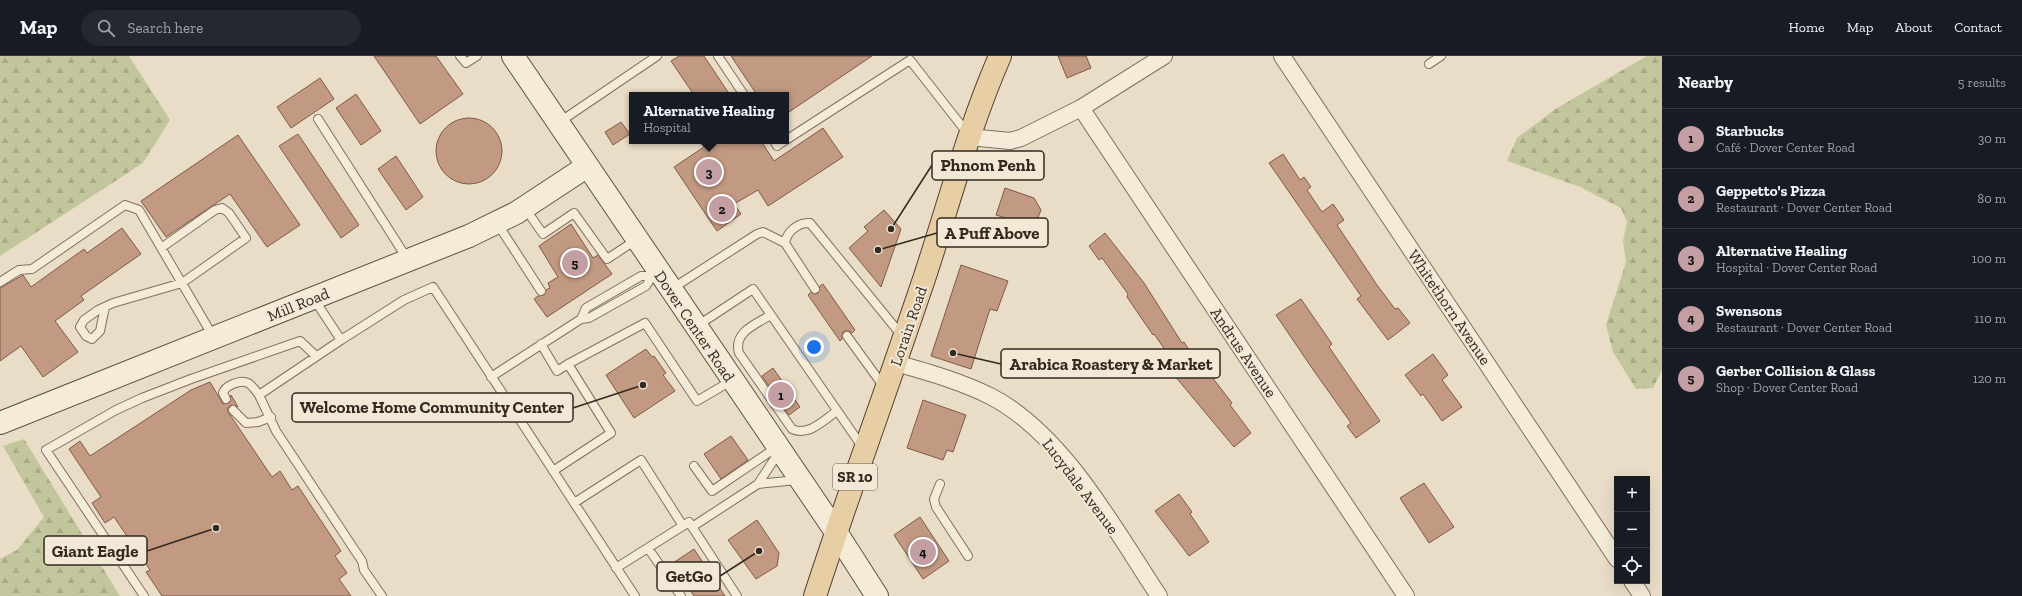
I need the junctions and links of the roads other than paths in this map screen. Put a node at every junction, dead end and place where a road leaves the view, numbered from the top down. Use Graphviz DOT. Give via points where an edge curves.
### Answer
graph roads {
  1 [pos="460,56"];
  2 [pos="477,56"];
  3 [pos="513,56"];
  4 [pos="657,56"];
  5 [pos="718,56"];
  6 [pos="1000,56"];
  7 [pos="1164,56"];
  8 [pos="1282,56"];
  9 [pos="1441,56"];
  10 [pos="910,58"];
  11 [pos="1429,64"];
  12 [pos="742,92"];
  13 [pos="1081,108"];
  14 [pos="318,119"];
  15 [pos="558,124"];
  16 [pos="789,137"];
  17 [pos="970,137"];
  18 [pos="586,167"];
  19 [pos="524,207"];
  20 [pos="497,222"];
  21 [pos="636,240"];
  22 [pos="785,243"];
  23 [pos="161,248"];
  24 [pos="409,260"];
  25 [pos="655,274"];
  26 [pos="0,282"];
  27 [pos="182,283"];
  28 [pos="815,289"];
  29 [pos="670,290"];
  30 [pos="541,291"];
  31 [pos="314,298"];
  32 [pos="105,307"];
  33 [pos="771,315"];
  34 [pos="581,319"];
  35 [pos="696,327"];
  36 [pos="847,336"];
  37 [pos="214,338"];
  38 [pos="904,338"];
  39 [pos="341,340"];
  40 [pos="541,344"];
  41 [pos="316,356"];
  42 [pos="896,363"];
  43 [pos="568,364"];
  44 [pos="491,377"];
  45 [pos="732,380"];
  46 [pos="886,390"];
  47 [pos="259,395"];
  48 [pos="226,399"];
  49 [pos="233,410"];
  50 [pos="838,411"];
  51 [pos="271,416"];
  52 [pos="0,424"];
  53 [pos="779,449"];
  54 [pos="864,450"];
  55 [pos="694,466"];
  56 [pos="553,471"];
  57 [pos="800,480"];
  58 [pos="758,484"];
  59 [pos="940,484"];
  60 [pos="574,504"];
  61 [pos="683,526"];
  62 [pos="692,527"];
  63 [pos="836,532"];
  64 [pos="648,548"];
  65 [pos="1614,554"];
  66 [pos="968,556"];
  67 [pos="616,568"];
  68 [pos="1634,584"];
  69 [pos="144,596"];
  70 [pos="382,596"];
  71 [pos="635,596"];
  72 [pos="681,596"];
  73 [pos="737,596"];
  74 [pos="815,596"];
  75 [pos="877,596"];
  76 [pos="1159,596"];
  77 [pos="1406,596"];
  78 [pos="1642,596"];
  1 -- 2 [label="lane" via="466,63"];
  3 -- 15 [label="street, Dover Center Road"];
  4 -- 15 [label="lane"];
  5 -- 12 [label="lane"];
  6 -- 17 [label="main road, Lorain Road / SR 10"];
  7 -- 13 [label="street"];
  8 -- 65 [label="street, Whitethorn Avenue"];
  9 -- 11 [label="lane"];
  10 -- 16 [label="lane"];
  10 -- 17 [label="lane"];
  13 -- 17 [label="street" via="1010,141"];
  13 -- 77 [label="street, Andrus Avenue"];
  14 -- 24 [label="lane"];
  15 -- 18 [label="street, Dover Center Road"];
  17 -- 38 [label="main road, Lorain Road / SR 10"];
  18 -- 19 [label="street, Mill Road"];
  18 -- 21 [label="street, Dover Center Road"];
  19 -- 20 [label="street, Mill Road"];
  19 -- 21 [label="lane" via="543,234 574,213 607,259"];
  20 -- 24 [label="street, Mill Road"];
  20 -- 30 [label="lane"];
  21 -- 25 [label="street, Dover Center Road"];
  22 -- 28 [label="lane"];
  22 -- 29 [label="lane" via="763,232 757,234"];
  22 -- 38 [label="lane" via="786,237 795,228 810,223"];
  23 -- 26 [label="lane" via="139,210 125,205 32,269 19,270"];
  23 -- 27 [label="lane"];
  23 -- 27 [label="lane" via="215,210 222,208 229,213 246,238"];
  24 -- 31 [label="street, Mill Road"];
  25 -- 29 [label="street, Dover Center Road"];
  25 -- 34 [label="lane" via="646,286 589,318"];
  25 -- 34 [label="lane" via="641,276 586,308"];
  27 -- 32 [label="lane"];
  27 -- 37 [label="lane"];
  29 -- 35 [label="street, Dover Center Road"];
  31 -- 37 [label="street, Mill Road"];
  31 -- 39 [label="lane"];
  33 -- 35 [label="lane" via="753,289"];
  33 -- 50 [label="lane"];
  33 -- 50 [label="lane" via="743,333 737,346 792,429 805,431"];
  34 -- 40 [label="lane"];
  35 -- 45 [label="street, Dover Center Road"];
  36 -- 46 [label="lane"];
  37 -- 52 [label="street, Mill Road"];
  38 -- 42 [label="main road, Lorain Road / SR 10"];
  39 -- 41 [label="lane"];
  39 -- 44 [label="lane" via="404,300 433,287"];
  40 -- 43 [label="lane" via="557,370"];
  40 -- 44 [label="lane"];
  41 -- 47 [label="lane"];
  41 -- 69 [label="lane" via="300,341 191,379 116,410 46,450"];
  42 -- 46 [label="main road, Lorain Road / SR 10"];
  42 -- 76 [label="street, Lucydale Avenue" via="955,381 991,396 1021,415 1054,445 1093,497"];
  43 -- 45 [label="lane" via="645,323 697,401"];
  43 -- 56 [label="lane" via="612,433"];
  44 -- 56 [label="lane"];
  45 -- 53 [label="street, Dover Center Road"];
  46 -- 54 [label="main road, Lorain Road / SR 10"];
  47 -- 48 [label="lane" via="248,383 241,382 231,385 224,391"];
  47 -- 51 [label="lane"];
  49 -- 51 [label="lane" via="246,423 258,422"];
  50 -- 54 [label="lane"];
  51 -- 70 [label="lane" via="276,431 362,561 364,570"];
  53 -- 55 [label="lane" via="712,491"];
  53 -- 57 [label="street, Dover Center Road"];
  53 -- 58 [label="lane"];
  54 -- 63 [label="main road, Lorain Road / SR 10"];
  56 -- 60 [label="lane"];
  57 -- 58 [label="lane"];
  57 -- 63 [label="street, Dover Center Road"];
  58 -- 62 [label="lane"];
  59 -- 66 [label="lane" via="934,499 936,507"];
  60 -- 61 [label="lane" via="641,460"];
  60 -- 67 [label="lane"];
  61 -- 62 [label="lane" via="689,522"];
  61 -- 64 [label="lane"];
  62 -- 73 [label="lane"];
  63 -- 74 [label="main road, Lorain Road / SR 10"];
  63 -- 75 [label="street, Dover Center Road"];
  64 -- 67 [label="lane"];
  64 -- 72 [label="lane"];
  67 -- 71 [label="lane"];
  68 -- 78 [label="street"];
}
